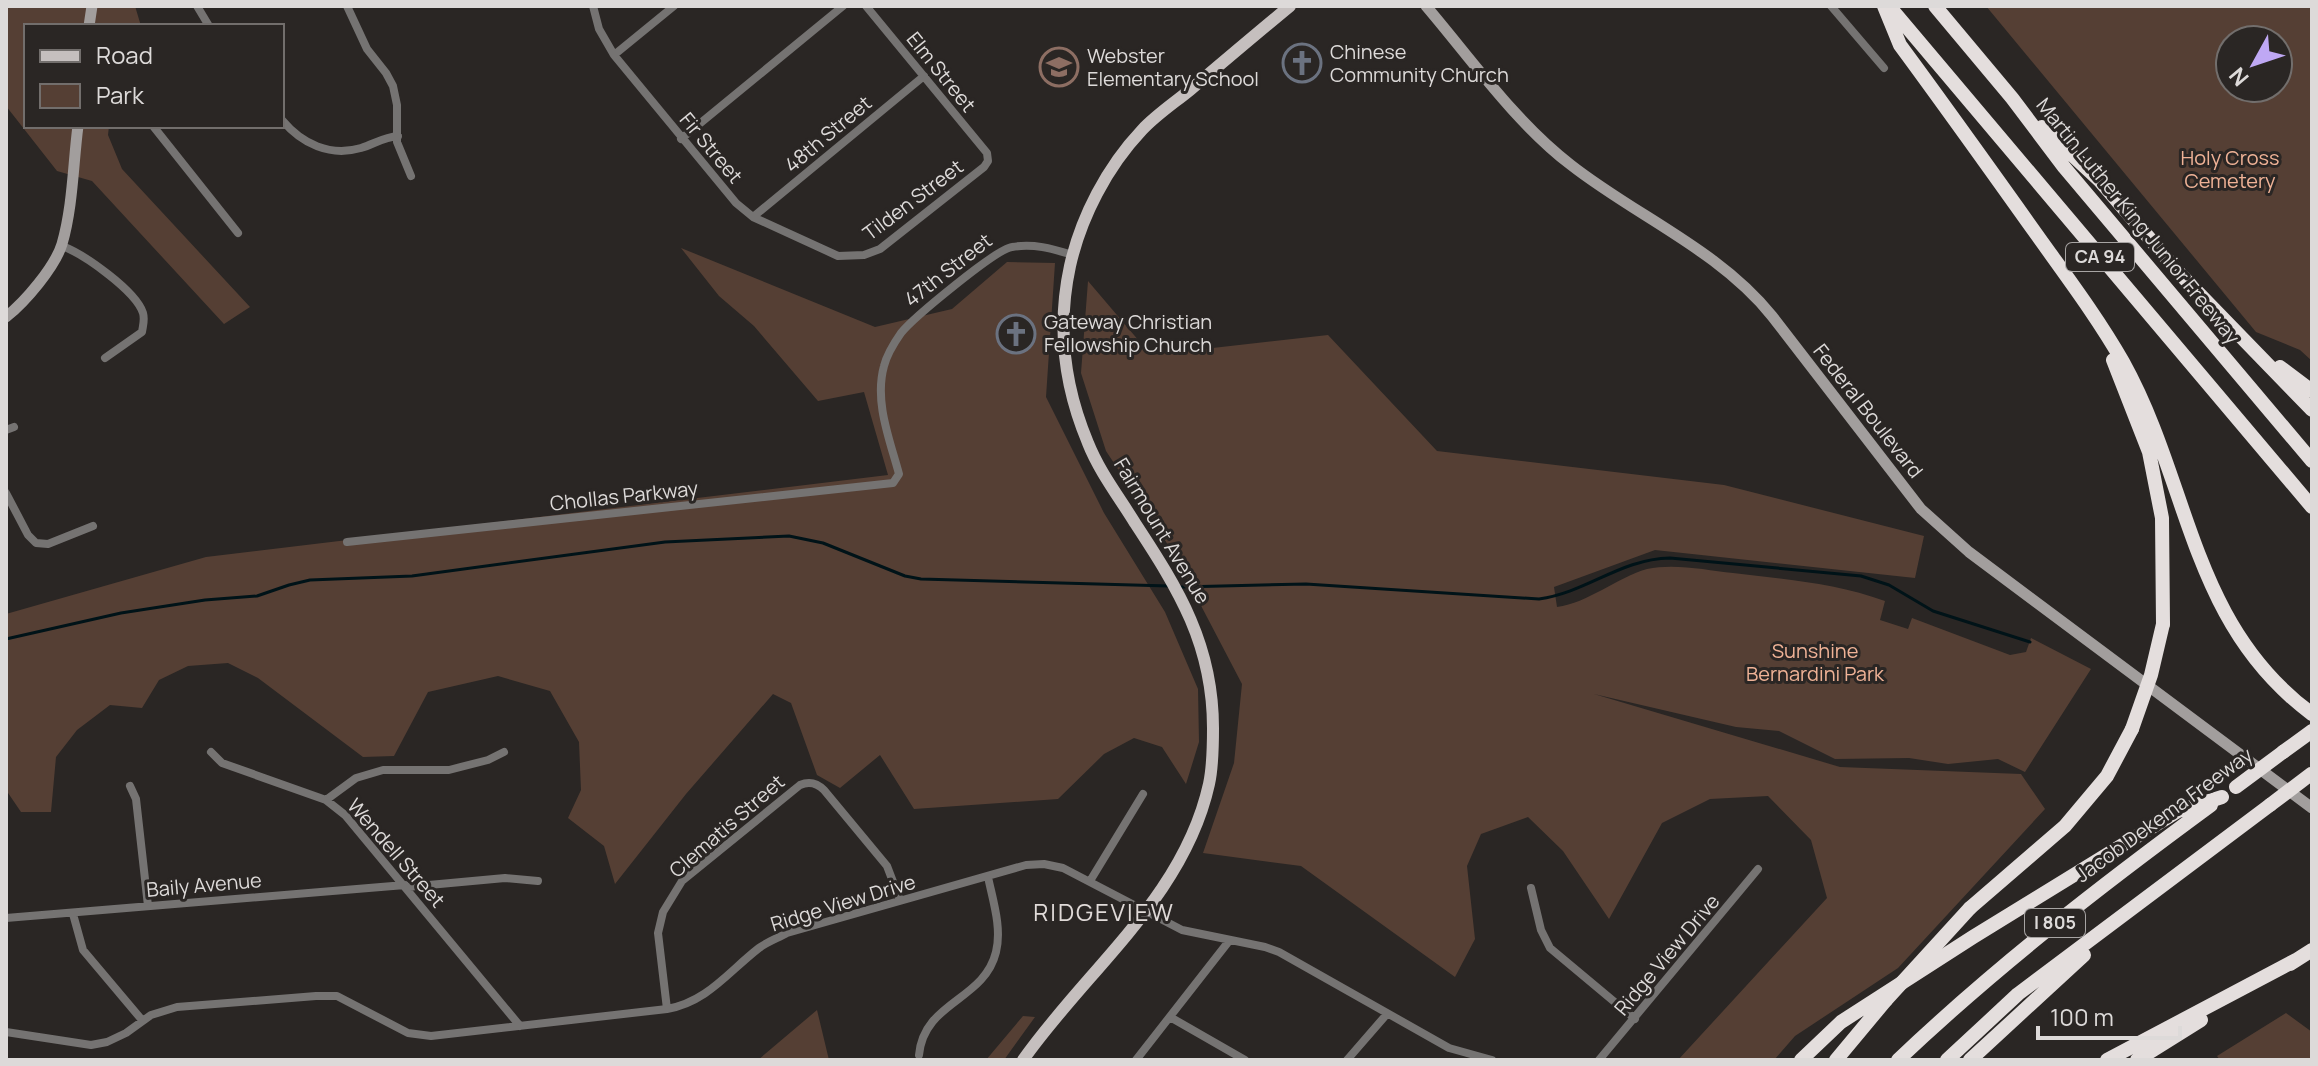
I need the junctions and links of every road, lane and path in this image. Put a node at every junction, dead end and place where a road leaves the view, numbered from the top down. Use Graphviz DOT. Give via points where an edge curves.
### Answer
graph roads {
  1 [pos="197,6"];
  2 [pos="347,6"];
  3 [pos="593,6"];
  4 [pos="674,6"];
  5 [pos="843,6"];
  6 [pos="866,6"];
  7 [pos="1290,6"];
  8 [pos="1426,6"];
  9 [pos="1831,6"];
  10 [pos="1886,6"];
  11 [pos="1935,6"];
  12 [pos="208,24"];
  13 [pos="614,55"];
  14 [pos="1884,68"];
  15 [pos="924,76"];
  16 [pos="2012,98"];
  17 [pos="284,122"];
  18 [pos="78,128"];
  19 [pos="155,128"];
  20 [pos="398,136"];
  21 [pos="681,139"];
  22 [pos="988,161"];
  23 [pos="411,176"];
  24 [pos="753,217"];
  25 [pos="238,233"];
  26 [pos="62,246"];
  27 [pos="1073,255"];
  28 [pos="853,257"];
  29 [pos="2206,301"];
  30 [pos="2088,305"];
  31 [pos="6,317"];
  32 [pos="105,358"];
  33 [pos="2312,391"];
  34 [pos="2312,410"];
  35 [pos="2312,461"];
  36 [pos="899,474"];
  37 [pos="6,493"];
  38 [pos="2312,507"];
  39 [pos="93,526"];
  40 [pos="347,542"];
  41 [pos="2312,714"];
  42 [pos="2312,731"];
  43 [pos="211,752"];
  44 [pos="504,752"];
  45 [pos="2312,774"];
  46 [pos="130,786"];
  47 [pos="1143,794"];
  48 [pos="2222,797"];
  49 [pos="326,800"];
  50 [pos="2312,808"];
  51 [pos="1758,869"];
  52 [pos="988,877"];
  53 [pos="538,881"];
  54 [pos="1090,881"];
  55 [pos="406,886"];
  56 [pos="2161,887"];
  57 [pos="1531,888"];
  58 [pos="900,900"];
  59 [pos="148,906"];
  60 [pos="1146,911"];
  61 [pos="73,914"];
  62 [pos="6,918"];
  63 [pos="1229,941"];
  64 [pos="2312,950"];
  65 [pos="2296,960"];
  66 [pos="667,1009"];
  67 [pos="1387,1014"];
  68 [pos="1170,1017"];
  69 [pos="1635,1019"];
  70 [pos="142,1020"];
  71 [pos="520,1026"];
  72 [pos="6,1032"];
  73 [pos="919,1055"];
  74 [pos="1023,1060"];
  75 [pos="1136,1060"];
  76 [pos="1245,1060"];
  77 [pos="1347,1060"];
  78 [pos="1492,1060"];
  79 [pos="1599,1060"];
  80 [pos="1801,1060"];
  81 [pos="1836,1060"];
  82 [pos="1898,1060"];
  83 [pos="1947,1060"];
  84 [pos="1970,1060"];
  85 [pos="2107,1060"];
  86 [pos="2137,1060"];
  1 -- 12 [label="street"];
  2 -- 20 [label="street" via="367,49 393,86"];
  3 -- 13 [label="street, Fir Street"];
  4 -- 13 [label="street"];
  5 -- 21 [label="street"];
  6 -- 15 [label="street, Elm Street"];
  7 -- 27 [label="main road" via="1143,130 1100,190"];
  8 -- 50 [label="main road, Federal Boulevard" via="1521,118 1566,162 1710,258 1749,292 1921,509 1969,552"];
  9 -- 14 [label="street"];
  10 -- 30 [label="highway" via="1900,45"];
  10 -- 38 [label="highway, CA 94"];
  11 -- 16 [label="highway, Martin Luther King Junior Freeway / CA 94"];
  13 -- 21 [label="street, Fir Street"];
  15 -- 22 [label="street, Elm Street" via="987,153"];
  15 -- 24 [label="street, 48th Street"];
  16 -- 29 [label="highway" via="2100,181"];
  16 -- 35 [label="highway, Martin Luther King Junior Freeway / CA 94"];
  17 -- 20 [label="street" via="305,141 331,150"];
  18 -- 26 [label="main road"];
  19 -- 25 [label="street"];
  20 -- 23 [label="street"];
  21 -- 24 [label="street, Fir Street"];
  22 -- 28 [label="street, Tilden Street" via="880,249"];
  24 -- 28 [label="street, Fir Street" via="838,256"];
  26 -- 31 [label="main road" via="33,292"];
  26 -- 32 [label="street" via="105,270 142,309 142,332"];
  27 -- 36 [label="street, 47th Street" via="1044,246 1009,247 903,331 890,351 881,383 881,405"];
  27 -- 60 [label="main road, Fairmount Avenue" via="1063,331 1070,391 1088,443 1184,601 1196,627 1213,699 1209,783 1193,834"];
  29 -- 33 [label="highway"];
  29 -- 34 [label="highway"];
  30 -- 41 [label="highway" via="2134,385 2221,609 2280,688"];
  30 -- 81 [label="highway, bridge" via="2149,452 2162,518 2163,624 2151,675 2132,729 2107,776 2065,826 1970,908"];
  36 -- 40 [label="street, Chollas Parkway" via="883,486"];
  37 -- 39 [label="street" via="36,543 48,544"];
  42 -- 48 [label="highway, Jacob Dekema Freeway / I 805, bridge"];
  43 -- 49 [label="street, Wendell Street" via="222,763"];
  44 -- 49 [label="street" via="449,770 383,770 356,778"];
  45 -- 56 [label="highway, I 805, bridge"];
  46 -- 59 [label="street" via="136,799"];
  47 -- 54 [label="street"];
  48 -- 80 [label="highway" via="2178,811 1960,945 1841,1022"];
  48 -- 82 [label="highway, Jacob Dekema Freeway / I 805" via="2071,910"];
  49 -- 55 [label="street, Wendell Street"];
  51 -- 69 [label="street, Ridge View Drive"];
  52 -- 54 [label="street, Ridge View Drive" via="1044,864"];
  52 -- 58 [label="street, Ridge View Drive"];
  52 -- 73 [label="street" via="998,930 996,953 984,977 928,1025"];
  53 -- 55 [label="street, Baily Avenue" via="505,878"];
  54 -- 60 [label="street, Ridge View Drive"];
  55 -- 59 [label="street, Baily Avenue"];
  55 -- 71 [label="street, Wendell Street"];
  56 -- 83 [label="highway, I 805" via="2018,994"];
  56 -- 84 [label="highway"];
  57 -- 69 [label="street" via="1550,948"];
  58 -- 66 [label="street, Ridge View Drive" via="787,933 761,946 701,998"];
  58 -- 66 [label="street, Clematis Street" via="887,866 824,790 806,782 682,881 663,912 658,933"];
  59 -- 61 [label="street, Baily Avenue"];
  60 -- 63 [label="street, Ridge View Drive" via="1182,930"];
  60 -- 74 [label="main road, Fairmount Avenue"];
  61 -- 62 [label="street, Baily Avenue"];
  61 -- 70 [label="street" via="83,950"];
  63 -- 67 [label="street, Ridge View Drive" via="1279,952"];
  63 -- 68 [label="street"];
  64 -- 65 [label="highway"];
  65 -- 85 [label="highway"];
  65 -- 86 [label="highway"];
  66 -- 71 [label="street, Ridge View Drive"];
  67 -- 77 [label="street"];
  67 -- 78 [label="street, Ridge View Drive" via="1449,1048"];
  68 -- 75 [label="street"];
  68 -- 76 [label="street"];
  69 -- 79 [label="street, Ridge View Drive"];
  70 -- 71 [label="street, Ridge View Drive" via="177,1007 337,996 408,1033 431,1036"];
  70 -- 72 [label="street, Ridge View Drive" via="126,1033 91,1045"];
}
